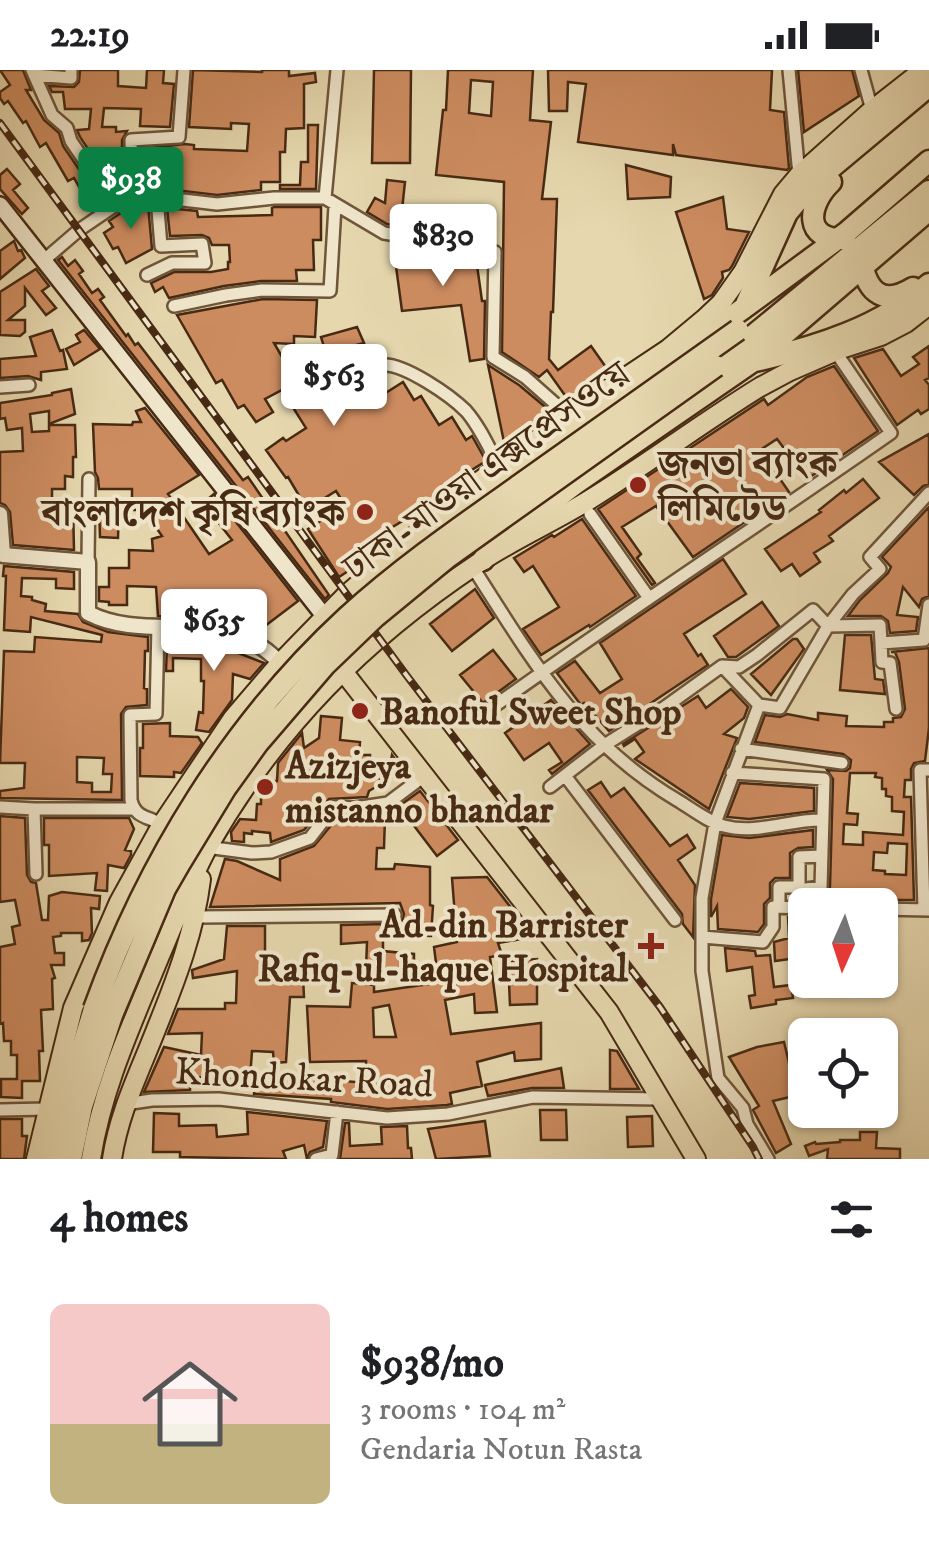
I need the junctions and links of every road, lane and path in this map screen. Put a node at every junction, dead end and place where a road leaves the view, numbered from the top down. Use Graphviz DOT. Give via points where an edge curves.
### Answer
graph roads {
  1 [pos="71,70"];
  2 [pos="184,70"];
  3 [pos="338,70"];
  4 [pos="789,70"];
  5 [pos="861,70"];
  6 [pos="923,70"];
  7 [pos="33,72"];
  8 [pos="929,86"];
  9 [pos="929,102"];
  10 [pos="872,110"];
  11 [pos="929,161"];
  12 [pos="929,172"];
  13 [pos="799,175"];
  14 [pos="929,191"];
  15 [pos="132,194"];
  16 [pos="156,198"];
  17 [pos="324,198"];
  18 [pos="0,205"];
  19 [pos="116,206"];
  20 [pos="336,206"];
  21 [pos="929,210"];
  22 [pos="854,248"];
  23 [pos="42,261"];
  24 [pos="929,274"];
  25 [pos="148,275"];
  26 [pos="929,284"];
  27 [pos="929,304"];
  28 [pos="174,306"];
  29 [pos="744,308"];
  30 [pos="738,330"];
  31 [pos="834,351"];
  32 [pos="752,362"];
  33 [pos="716,366"];
  34 [pos="345,381"];
  35 [pos="29,385"];
  36 [pos="0,387"];
  37 [pos="569,416"];
  38 [pos="499,467"];
  39 [pos="89,479"];
  40 [pos="929,494"];
  41 [pos="0,514"];
  42 [pos="590,514"];
  43 [pos="431,523"];
  44 [pos="2,554"];
  45 [pos="88,562"];
  46 [pos="478,563"];
  47 [pos="649,598"];
  48 [pos="929,606"];
  49 [pos="325,617"];
  50 [pos="158,626"];
  51 [pos="828,626"];
  52 [pos="881,643"];
  53 [pos="280,662"];
  54 [pos="722,666"];
  55 [pos="342,670"];
  56 [pos="540,673"];
  57 [pos="759,705"];
  58 [pos="896,710"];
  59 [pos="478,718"];
  60 [pos="603,746"];
  61 [pos="741,750"];
  62 [pos="842,763"];
  63 [pos="929,770"];
  64 [pos="732,773"];
  65 [pos="424,776"];
  66 [pos="566,776"];
  67 [pos="550,787"];
  68 [pos="0,807"];
  69 [pos="34,809"];
  70 [pos="133,809"];
  71 [pos="823,820"];
  72 [pos="715,823"];
  73 [pos="162,824"];
  74 [pos="205,853"];
  75 [pos="822,856"];
  76 [pos="36,874"];
  77 [pos="816,888"];
  78 [pos="779,907"];
  79 [pos="788,907"];
  80 [pos="898,910"];
  81 [pos="927,910"];
  82 [pos="395,915"];
  83 [pos="195,916"];
  84 [pos="675,920"];
  85 [pos="702,936"];
  86 [pos="103,1012"];
  87 [pos="659,1100"];
  88 [pos="125,1104"];
  89 [pos="47,1109"];
  90 [pos="0,1110"];
  91 [pos="337,1112"];
  92 [pos="36,1159"];
  93 [pos="55,1159"];
  94 [pos="71,1159"];
  95 [pos="91,1159"];
  96 [pos="112,1159"];
  97 [pos="316,1159"];
  98 [pos="696,1159"];
  99 [pos="768,1159"];
  1 -- 7 [label="street" via="71,78"];
  2 -- 15 [label="street" via="179,138 131,140"];
  3 -- 17 [label="street"];
  4 -- 13 [label="street"];
  5 -- 10 [label="street"];
  6 -- 10 [label="main road"];
  7 -- 19 [label="street" via="52,115"];
  8 -- 29 [label="highway" via="787,213"];
  9 -- 22 [label="highway" via="822,191 813,206 819,232"];
  10 -- 13 [label="main road"];
  11 -- 22 [label="highway"];
  12 -- 22 [label="highway"];
  13 -- 37 [label="main road" via="721,303 668,349"];
  14 -- 22 [label="highway"];
  15 -- 16 [label="street"];
  15 -- 19 [label="street"];
  16 -- 17 [label="street" via="216,204"];
  16 -- 25 [label="street" via="161,246 202,244 205,263 172,263"];
  17 -- 20 [label="street"];
  18 -- 23 [label="main road"];
  19 -- 23 [label="street"];
  20 -- 28 [label="street" via="330,290 262,290"];
  20 -- 37 [label="street" via="384,233 495,252 494,357"];
  21 -- 22 [label="highway"];
  22 -- 24 [label="highway" via="868,285 890,297"];
  22 -- 29 [label="highway"];
  22 -- 30 [label="highway, ঢাকা-মাওয়া এক্সপ্রেসওয়ে"];
  22 -- 32 [label="highway"];
  22 -- 33 [label="highway, ঢাকা-মাওয়া এক্সপ্রেসওয়ে"];
  23 -- 49 [label="main road"];
  26 -- 32 [label="highway" via="868,324"];
  27 -- 31 [label="main road" via="881,336"];
  29 -- 30 [label="highway"];
  29 -- 43 [label="highway"];
  30 -- 86 [label="highway, ঢাকা-মাওয়া এক্সপ্রেসওয়ে, bridge" via="436,544 313,651 193,804 107,975"];
  31 -- 46 [label="main road" via="760,387 588,501"];
  31 -- 47 [label="street" via="891,434"];
  32 -- 33 [label="highway"];
  32 -- 46 [label="highway" via="576,484"];
  33 -- 86 [label="highway, ঢাকা-মাওয়া এক্সপ্রেসওয়ে, bridge" via="448,557 325,665 258,743 198,833"];
  34 -- 38 [label="street" via="382,366 411,373 464,410"];
  35 -- 36 [label="street"];
  37 -- 38 [label="main road"];
  38 -- 43 [label="main road"];
  39 -- 45 [label="street"];
  40 -- 51 [label="street" via="870,557 880,569"];
  41 -- 44 [label="street"];
  42 -- 47 [label="street"];
  43 -- 49 [label="main road"];
  44 -- 45 [label="street"];
  45 -- 50 [label="street" via="88,613"];
  46 -- 55 [label="main road"];
  46 -- 56 [label="street"];
  47 -- 56 [label="street"];
  48 -- 52 [label="street" via="924,640"];
  49 -- 53 [label="main road"];
  49 -- 55 [label="main road"];
  50 -- 53 [label="street" via="228,631 257,642"];
  50 -- 70 [label="street" via="156,714 130,715"];
  51 -- 52 [label="street" via="880,626"];
  51 -- 54 [label="street" via="813,610 740,667"];
  51 -- 57 [label="street" via="780,708"];
  52 -- 58 [label="street"];
  53 -- 55 [label="street"];
  53 -- 73 [label="main road" via="233,718"];
  54 -- 57 [label="street"];
  54 -- 60 [label="street"];
  55 -- 65 [label="main road"];
  55 -- 74 [label="main road" via="274,746"];
  56 -- 59 [label="street"];
  56 -- 60 [label="street"];
  57 -- 61 [label="street"];
  60 -- 66 [label="street"];
  60 -- 72 [label="street"];
  61 -- 62 [label="street"];
  61 -- 64 [label="street"];
  63 -- 81 [label="street" via="920,770"];
  64 -- 71 [label="street" via="824,779"];
  64 -- 72 [label="street"];
  65 -- 74 [label="street" via="388,803 334,807 310,838 271,852"];
  65 -- 87 [label="main road" via="608,1012"];
  66 -- 67 [label="street"];
  66 -- 84 [label="street"];
  68 -- 69 [label="street"];
  69 -- 70 [label="street"];
  69 -- 76 [label="street"];
  70 -- 73 [label="street"];
  71 -- 72 [label="street" via="744,829"];
  71 -- 75 [label="street"];
  72 -- 85 [label="street"];
  73 -- 74 [label="street"];
  73 -- 89 [label="main road" via="73,1008"];
  74 -- 83 [label="main road"];
  74 -- 95 [label="main road" via="124,1042"];
  75 -- 77 [label="street"];
  75 -- 78 [label="street" via="799,857 799,887 780,888"];
  78 -- 79 [label="street"];
  78 -- 85 [label="street" via="773,907 773,927 763,942"];
  80 -- 81 [label="street"];
  82 -- 83 [label="street"];
  83 -- 88 [label="main road"];
  85 -- 99 [label="street" via="718,1078 743,1108"];
  86 -- 93 [label="highway, ঢাকা-মাওয়া এক্সপ্রেসওয়ে" via="67,1098"];
  86 -- 94 [label="highway, ঢাকা-মাওয়া এক্সপ্রেসওয়ে"];
  87 -- 91 [label="street, Khondokar Road" via="533,1097 387,1118"];
  87 -- 98 [label="main road"];
  88 -- 91 [label="street, Khondokar Road" via="219,1099"];
  88 -- 96 [label="main road"];
  89 -- 90 [label="street"];
  89 -- 92 [label="main road"];
  91 -- 97 [label="street" via="332,1154"];
}
